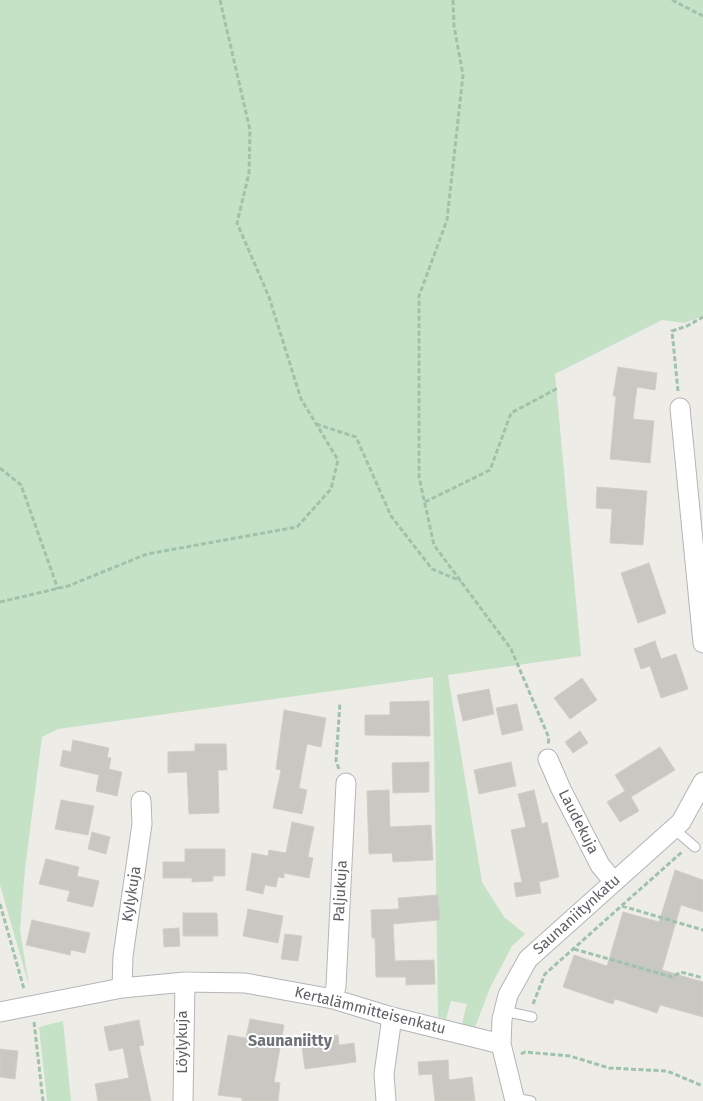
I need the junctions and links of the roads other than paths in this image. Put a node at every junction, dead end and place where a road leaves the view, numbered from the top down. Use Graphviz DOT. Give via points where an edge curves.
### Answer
graph roads {
  1 [pos="680,408"];
  2 [pos="703,643"];
  3 [pos="548,759"];
  4 [pos="703,782"];
  5 [pos="346,783"];
  6 [pos="141,801"];
  7 [pos="674,829"];
  8 [pos="693,846"];
  9 [pos="614,882"];
  10 [pos="185,982"];
  11 [pos="122,988"];
  12 [pos="333,999"];
  13 [pos="504,1011"];
  14 [pos="0,1012"];
  15 [pos="392,1017"];
  16 [pos="530,1017"];
  17 [pos="503,1052"];
  18 [pos="520,1100"];
  19 [pos="183,1101"];
  20 [pos="386,1101"];
  1 -- 2 [label="street"];
  3 -- 9 [label="street, Laudekuja" via="600,865"];
  4 -- 7 [label="street, Saunaniitynkatu"];
  5 -- 12 [label="street, Paljukuja"];
  6 -- 11 [label="street, Kylykuja" via="142,824 123,956"];
  7 -- 8 [label="lane"];
  7 -- 9 [label="street, Saunaniitynkatu"];
  9 -- 13 [label="street, Saunaniitynkatu" via="528,959 508,995"];
  10 -- 11 [label="street, Kertalämmitteisenkatu"];
  10 -- 12 [label="street, Kertalämmitteisenkatu" via="245,983"];
  10 -- 19 [label="street, Löylykuja"];
  11 -- 14 [label="street, Kertalämmitteisenkatu" via="33,1017"];
  12 -- 15 [label="street, Kertalämmitteisenkatu"];
  13 -- 16 [label="lane"];
  13 -- 17 [label="street, Saunaniitynkatu"];
  15 -- 17 [label="street, Kertalämmitteisenkatu"];
  15 -- 20 [label="street" via="384,1074"];
  17 -- 18 [label="street, Saunaniitynkatu"];
}
